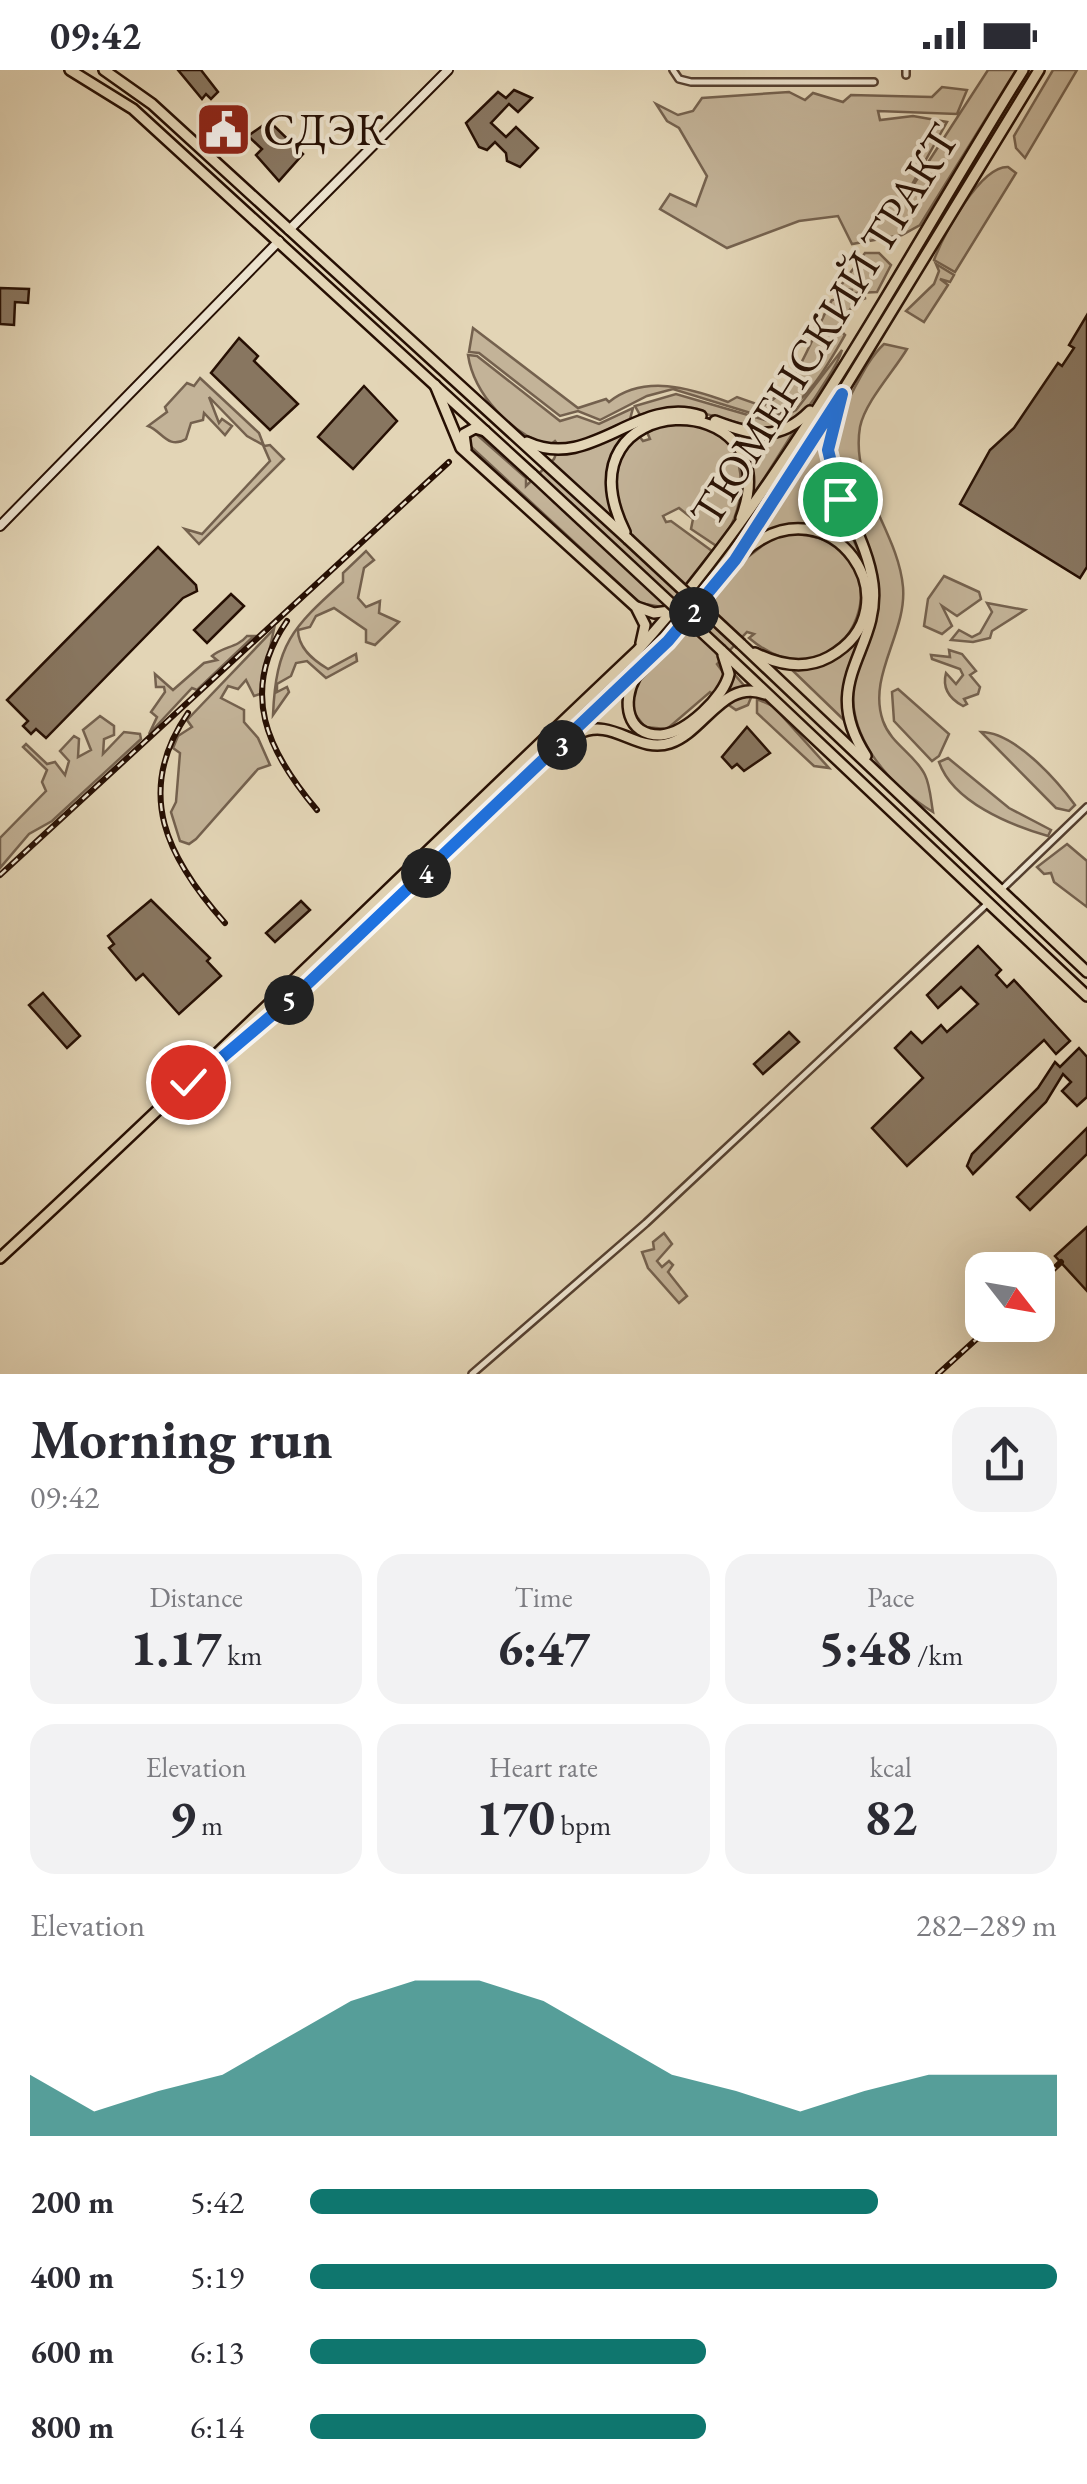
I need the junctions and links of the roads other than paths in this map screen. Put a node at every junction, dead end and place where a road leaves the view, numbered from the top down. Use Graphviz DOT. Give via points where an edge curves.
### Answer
graph roads {
  1 [pos="70,70"];
  2 [pos="104,70"];
  3 [pos="448,70"];
  4 [pos="838,70"];
  5 [pos="1023,70"];
  6 [pos="1039,70"];
  7 [pos="674,73"];
  8 [pos="836,81"];
  9 [pos="874,82"];
  10 [pos="289,230"];
  11 [pos="279,241"];
  12 [pos="434,383"];
  13 [pos="842,394"];
  14 [pos="819,402"];
  15 [pos="643,423"];
  16 [pos="487,432"];
  17 [pos="512,432"];
  18 [pos="474,459"];
  19 [pos="0,526"];
  20 [pos="628,539"];
  21 [pos="725,546"];
  22 [pos="735,560"];
  23 [pos="636,607"];
  24 [pos="673,610"];
  25 [pos="741,644"];
  26 [pos="638,650"];
  27 [pos="725,656"];
  28 [pos="649,660"];
  29 [pos="780,704"];
  30 [pos="560,747"];
  31 [pos="873,766"];
  32 [pos="1087,808"];
  33 [pos="1001,890"];
  34 [pos="988,902"];
  35 [pos="1087,972"];
  36 [pos="1087,996"];
  37 [pos="179,1094"];
  38 [pos="0,1258"];
  39 [pos="472,1374"];
  1 -- 11 [label="main road" via="133,108"];
  2 -- 10 [label="main road" via="152,104"];
  3 -- 10 [label="main road"];
  4 -- 8 [label="street"];
  5 -- 14 [label="main road, ТЮМЕНСКИЙ ТРАКТ"];
  6 -- 13 [label="main road, ТЮМЕНСКИЙ ТРАКТ"];
  7 -- 8 [label="street" via="691,82"];
  8 -- 9 [label="street"];
  10 -- 11 [label="main road"];
  10 -- 17 [label="main road"];
  11 -- 12 [label="main road"];
  11 -- 19 [label="main road"];
  12 -- 16 [label="main road"];
  12 -- 18 [label="main road" via="454,438"];
  13 -- 22 [label="main road, ТЮМЕНСКИЙ ТРАКТ"];
  13 -- 31 [label="main road" via="830,430 829,462 874,590 847,710"];
  14 -- 15 [label="main road" via="792,429 771,435 680,410"];
  14 -- 21 [label="main road, ТЮМЕНСКИЙ ТРАКТ"];
  15 -- 17 [label="main road" via="586,447 550,450"];
  15 -- 20 [label="main road" via="612,469 611,496"];
  15 -- 21 [label="main road" via="690,419 722,430 736,444 748,490"];
  16 -- 18 [label="main road" via="475,428 464,434"];
  16 -- 27 [label="main road, bridge"];
  17 -- 20 [label="main road"];
  18 -- 23 [label="main road"];
  20 -- 25 [label="main road, bridge"];
  21 -- 24 [label="main road, ТЮМЕНСКИЙ ТРАКТ"];
  22 -- 25 [label="main road" via="770,534 810,529 848,550 862,571 866,595 854,635 822,661 783,664"];
  22 -- 28 [label="main road, ТЮМЕНСКИЙ ТРАКТ"];
  23 -- 24 [label="main road" via="654,614"];
  23 -- 26 [label="main road" via="646,625"];
  24 -- 26 [label="main road, ТЮМЕНСКИЙ ТРАКТ"];
  25 -- 31 [label="main road"];
  26 -- 37 [label="main road, ТЮМЕНСКИЙ ТРАКТ"];
  27 -- 28 [label="main road" via="728,680 714,699 661,734 635,724 626,706"];
  27 -- 29 [label="main road"];
  28 -- 30 [label="main road"];
  29 -- 30 [label="main road" via="748,690 664,745 594,728"];
  29 -- 34 [label="main road"];
  30 -- 37 [label="main road" via="298,993"];
  31 -- 33 [label="main road"];
  32 -- 33 [label="street"];
  33 -- 34 [label="main road"];
  33 -- 35 [label="main road"];
  34 -- 36 [label="main road"];
  34 -- 39 [label="street" via="646,1223"];
  37 -- 38 [label="main road"];
}
